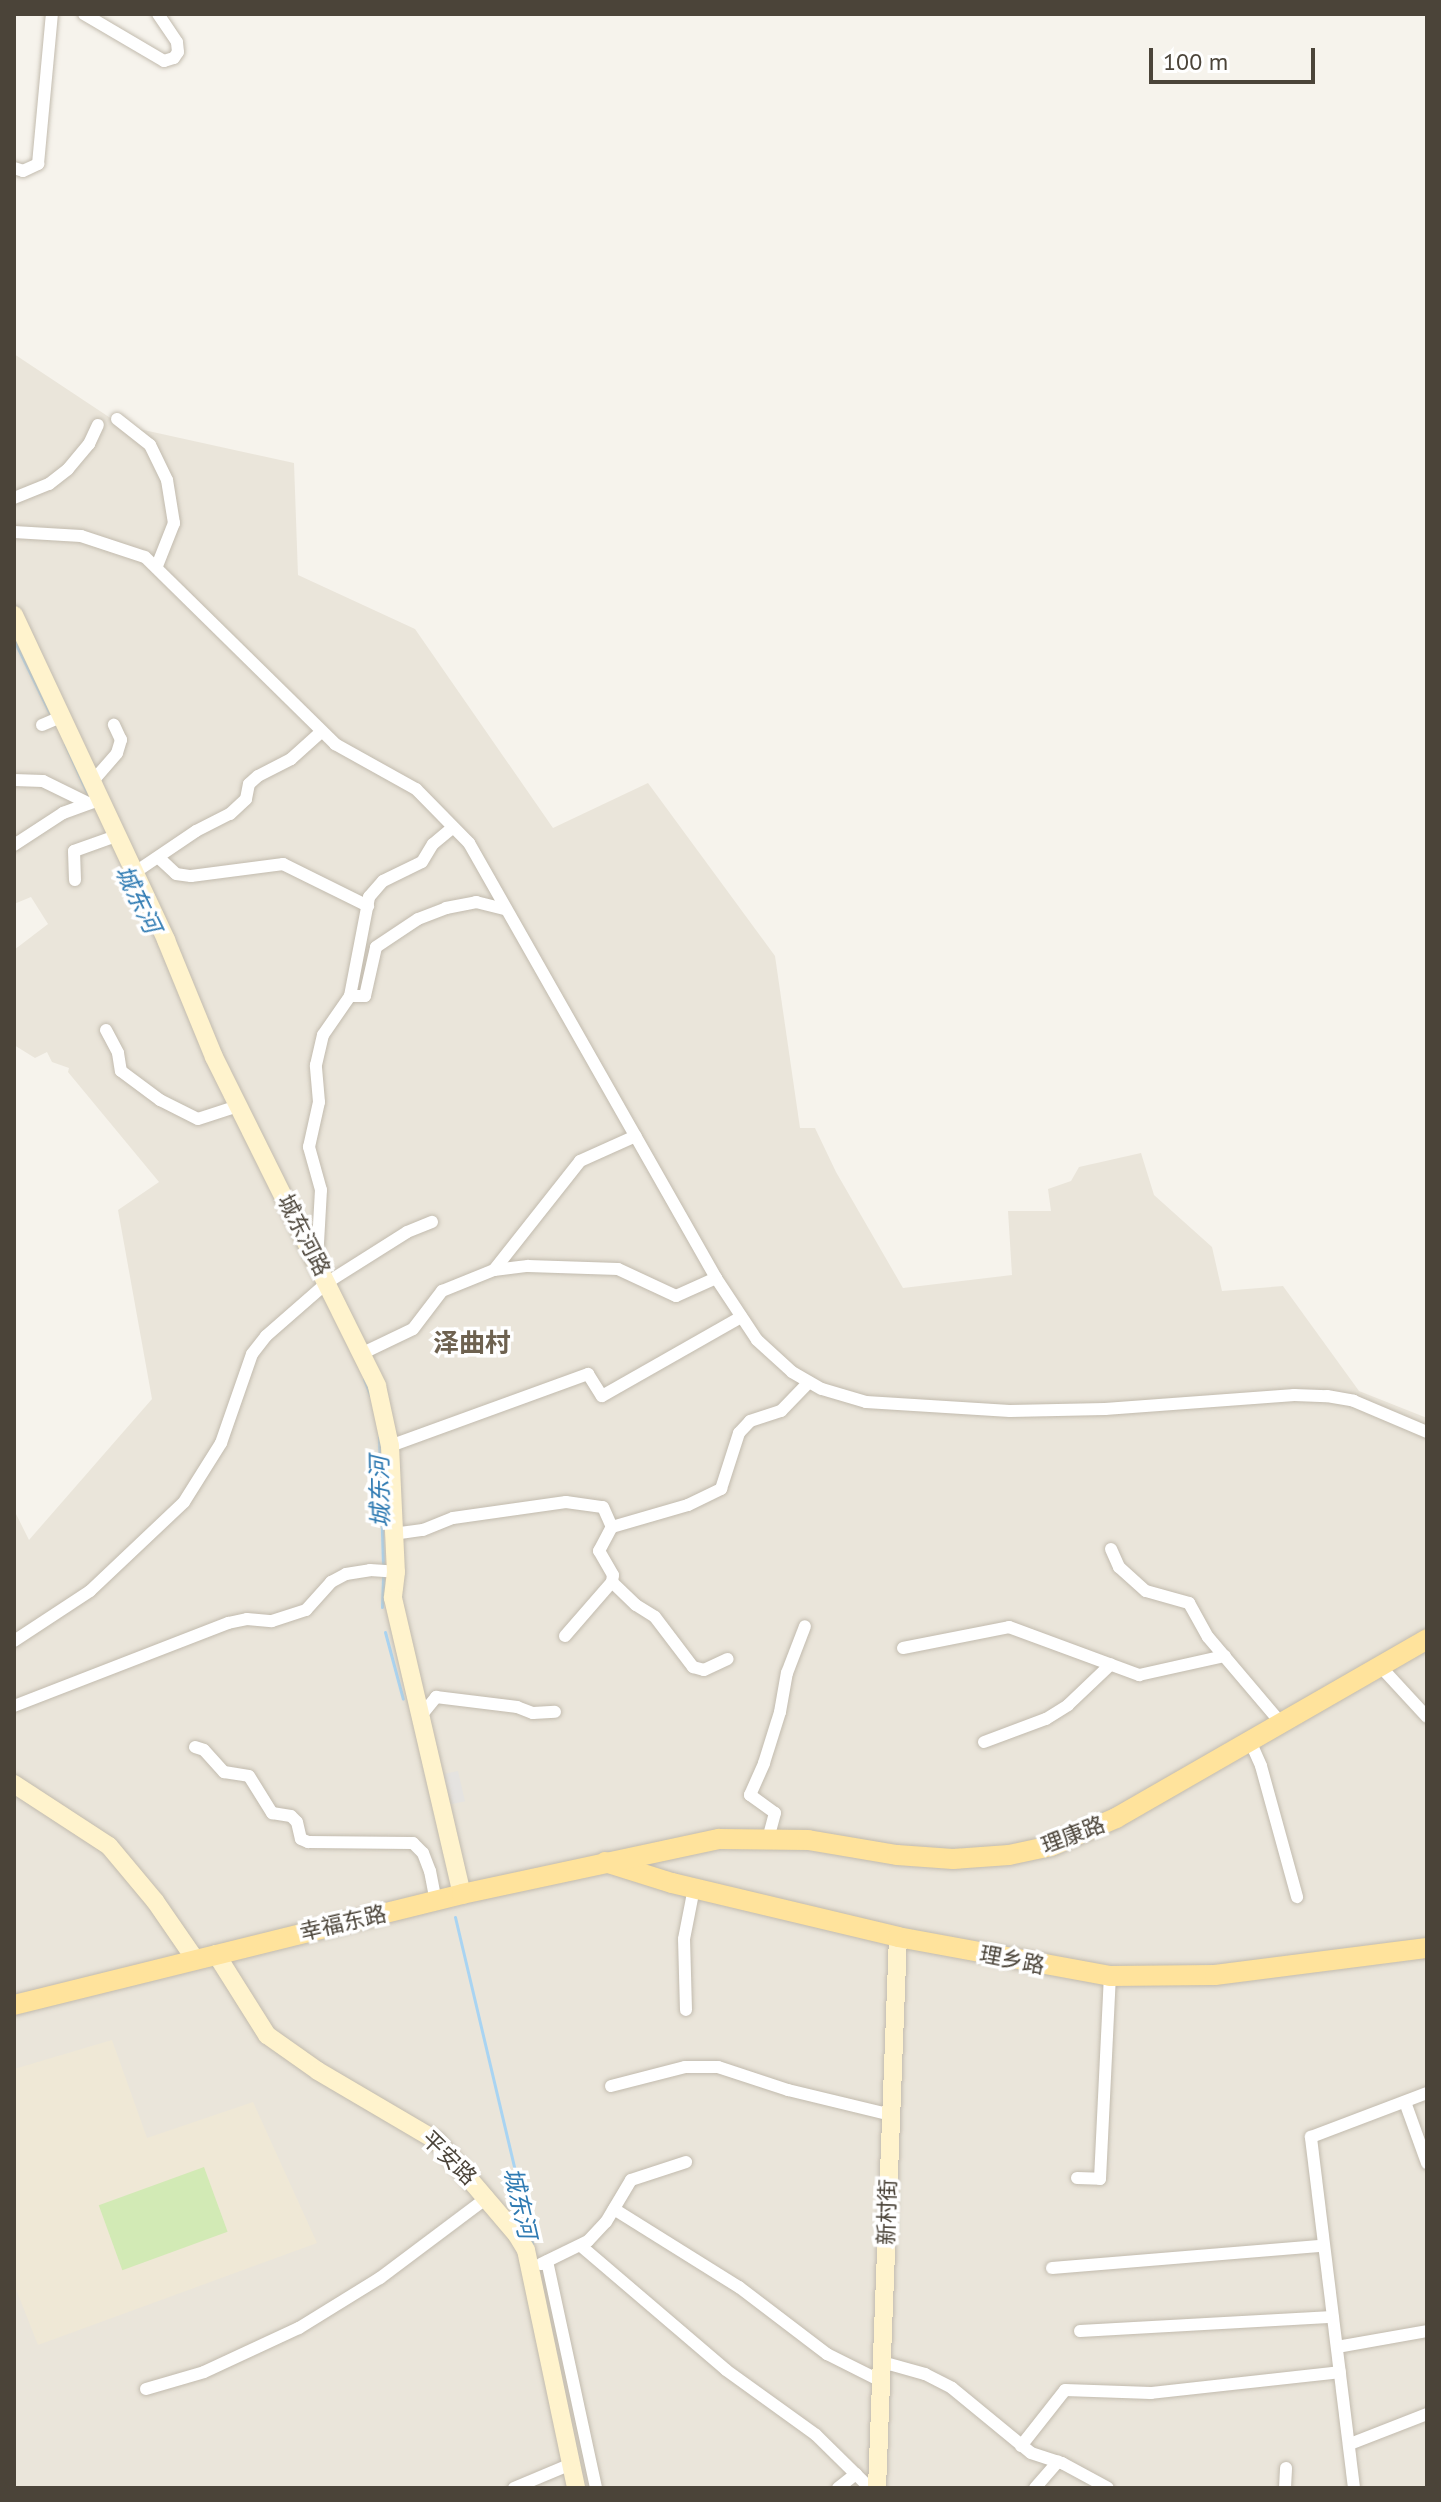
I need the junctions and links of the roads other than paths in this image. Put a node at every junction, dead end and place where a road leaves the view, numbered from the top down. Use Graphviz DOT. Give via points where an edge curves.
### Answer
graph roads {
  1 [pos="52,14"];
  2 [pos="84,14"];
  3 [pos="158,14"];
  4 [pos="14,168"];
  5 [pos="117,419"];
  6 [pos="98,425"];
  7 [pos="14,498"];
  8 [pos="14,532"];
  9 [pos="157,566"];
  10 [pos="14,615"];
  11 [pos="61,717"];
  12 [pos="42,725"];
  13 [pos="114,725"];
  14 [pos="321,732"];
  15 [pos="14,780"];
  16 [pos="93,796"];
  17 [pos="453,827"];
  18 [pos="110,838"];
  19 [pos="14,845"];
  20 [pos="159,858"];
  21 [pos="134,873"];
  22 [pos="75,880"];
  23 [pos="368,906"];
  24 [pos="505,909"];
  25 [pos="350,996"];
  26 [pos="106,1030"];
  27 [pos="231,1108"];
  28 [pos="636,1136"];
  29 [pos="432,1222"];
  30 [pos="317,1261"];
  31 [pos="494,1270"];
  32 [pos="716,1278"];
  33 [pos="326,1284"];
  34 [pos="741,1317"];
  35 [pos="363,1353"];
  36 [pos="809,1382"];
  37 [pos="1427,1432"];
  38 [pos="390,1446"];
  39 [pos="612,1527"];
  40 [pos="393,1534"];
  41 [pos="1111,1549"];
  42 [pos="388,1571"];
  43 [pos="612,1582"];
  44 [pos="805,1626"];
  45 [pos="565,1636"];
  46 [pos="1427,1639"];
  47 [pos="14,1641"];
  48 [pos="903,1648"];
  49 [pos="1225,1656"];
  50 [pos="728,1659"];
  51 [pos="1111,1664"];
  52 [pos="1380,1666"];
  53 [pos="14,1706"];
  54 [pos="555,1712"];
  55 [pos="420,1717"];
  56 [pos="1427,1717"];
  57 [pos="1281,1723"];
  58 [pos="1250,1741"];
  59 [pos="984,1742"];
  60 [pos="195,1747"];
  61 [pos="14,1784"];
  62 [pos="768,1839"];
  63 [pos="674,1847"];
  64 [pos="605,1862"];
  65 [pos="672,1883"];
  66 [pos="694,1888"];
  67 [pos="462,1894"];
  68 [pos="1297,1897"];
  69 [pos="436,1901"];
  70 [pos="898,1937"];
  71 [pos="1427,1948"];
  72 [pos="216,1954"];
  73 [pos="195,1959"];
  74 [pos="1110,1976"];
  75 [pos="14,2005"];
  76 [pos="686,2010"];
  77 [pos="611,2086"];
  78 [pos="1427,2093"];
  79 [pos="1405,2102"];
  80 [pos="891,2115"];
  81 [pos="686,2162"];
  82 [pos="1427,2163"];
  83 [pos="1077,2178"];
  84 [pos="488,2197"];
  85 [pos="614,2209"];
  86 [pos="581,2246"];
  87 [pos="1322,2246"];
  88 [pos="537,2265"];
  89 [pos="1052,2268"];
  90 [pos="1333,2317"];
  91 [pos="1080,2331"];
  92 [pos="1427,2331"];
  93 [pos="1337,2347"];
  94 [pos="881,2371"];
  95 [pos="1340,2372"];
  96 [pos="146,2389"];
  97 [pos="1427,2414"];
  98 [pos="1350,2444"];
  99 [pos="1021,2446"];
  100 [pos="1058,2462"];
  101 [pos="571,2464"];
  102 [pos="1286,2468"];
  103 [pos="856,2474"];
  104 [pos="514,2488"];
  105 [pos="576,2488"];
  106 [pos="596,2488"];
  107 [pos="838,2488"];
  108 [pos="870,2488"];
  109 [pos="877,2488"];
  110 [pos="1035,2488"];
  111 [pos="1108,2488"];
  112 [pos="1285,2488"];
  113 [pos="1354,2488"];
  1 -- 4 [label="street" via="38,164 23,171"];
  2 -- 3 [label="street" via="164,61 174,58 177,42"];
  5 -- 9 [label="street" via="150,445 167,480 174,523"];
  6 -- 7 [label="street" via="68,469 49,484"];
  8 -- 9 [label="street" via="89,538 134,552"];
  9 -- 14 [label="street"];
  10 -- 11 [label="street, 城东河路"];
  11 -- 12 [label="street"];
  11 -- 16 [label="street, 城东河路"];
  13 -- 16 [label="street" via="121,740"];
  14 -- 17 [label="street" via="353,756 416,789"];
  14 -- 20 [label="street" via="291,759 249,784 246,799 230,814"];
  15 -- 16 [label="street" via="43,781"];
  16 -- 18 [label="street, 城东河路"];
  16 -- 19 [label="street"];
  17 -- 23 [label="street" via="422,862 383,881"];
  17 -- 24 [label="street" via="489,872"];
  18 -- 21 [label="street, 城东河路"];
  18 -- 22 [label="street" via="74,851"];
  20 -- 21 [label="street"];
  20 -- 23 [label="street" via="176,874 191,876 283,864"];
  21 -- 27 [label="street, 城东河路"];
  23 -- 25 [label="street"];
  24 -- 25 [label="street" via="476,902 418,919 376,947 365,996"];
  24 -- 28 [label="street"];
  25 -- 30 [label="street" via="323,1035 316,1065 319,1102 309,1147 321,1190"];
  26 -- 27 [label="street" via="121,1071 160,1100 198,1119"];
  27 -- 30 [label="street, 城东河路"];
  28 -- 31 [label="street" via="580,1161"];
  28 -- 32 [label="street"];
  29 -- 33 [label="street"];
  30 -- 33 [label="street, 城东河路"];
  31 -- 32 [label="street" via="618,1269 676,1296"];
  31 -- 35 [label="street" via="442,1291 413,1329"];
  32 -- 34 [label="street"];
  33 -- 35 [label="street, 城东河路"];
  33 -- 47 [label="street" via="252,1354 221,1443 184,1502 90,1591"];
  34 -- 36 [label="street" via="765,1350"];
  34 -- 38 [label="street" via="602,1396 588,1374"];
  35 -- 38 [label="street, 城东河路" via="384,1406"];
  36 -- 37 [label="street" via="866,1402 1010,1411 1327,1396 1354,1401"];
  36 -- 39 [label="street" via="781,1411 750,1421 739,1433 721,1489 688,1505"];
  38 -- 40 [label="street, 城东河路"];
  39 -- 40 [label="street" via="603,1507 566,1502 453,1518"];
  39 -- 43 [label="street" via="599,1551"];
  40 -- 42 [label="street, 城东河路"];
  41 -- 49 [label="street" via="1119,1567 1146,1591 1189,1603"];
  42 -- 53 [label="street" via="337,1578 306,1610 272,1621 228,1623"];
  42 -- 55 [label="street, 城东河路"];
  43 -- 45 [label="street"];
  43 -- 50 [label="street" via="655,1617 693,1667 704,1670"];
  44 -- 62 [label="street" via="750,1795 775,1813"];
  46 -- 52 [label="main road, 理康路"];
  48 -- 51 [label="street" via="1009,1627"];
  49 -- 51 [label="street" via="1139,1675"];
  49 -- 57 [label="street"];
  51 -- 59 [label="street" via="1046,1719"];
  52 -- 56 [label="street"];
  52 -- 57 [label="main road, 理康路"];
  54 -- 55 [label="street" via="436,1697"];
  55 -- 67 [label="street, 城东河路"];
  57 -- 58 [label="main road, 理康路"];
  58 -- 62 [label="main road, 理康路" via="1091,1831 1034,1851 925,1858"];
  58 -- 68 [label="street"];
  60 -- 69 [label="street" via="224,1772 249,1776 272,1813 297,1822 301,1839 413,1843 423,1853"];
  61 -- 73 [label="street" via="109,1846"];
  62 -- 63 [label="main road, 理康路" via="719,1839"];
  63 -- 64 [label="main road, 幸福东路"];
  63 -- 65 [label="main road" via="666,1864"];
  64 -- 65 [label="main road, 理乡路"];
  64 -- 67 [label="main road, 幸福东路"];
  65 -- 66 [label="main road, 理乡路"];
  66 -- 70 [label="main road, 理乡路"];
  66 -- 76 [label="street" via="684,1939"];
  67 -- 69 [label="main road, 幸福东路"];
  69 -- 72 [label="main road, 幸福东路"];
  70 -- 74 [label="main road, 理乡路"];
  70 -- 80 [label="street, 新村街"];
  71 -- 74 [label="main road, 理乡路" via="1215,1975"];
  72 -- 73 [label="main road, 幸福东路"];
  72 -- 84 [label="street, 平安路" via="273,2040 425,2132"];
  73 -- 75 [label="main road, 幸福东路"];
  74 -- 83 [label="street" via="1100,2179"];
  77 -- 80 [label="street" via="685,2067 718,2067"];
  78 -- 79 [label="street"];
  79 -- 82 [label="street"];
  79 -- 87 [label="street" via="1311,2137"];
  80 -- 94 [label="street, 新村街"];
  81 -- 85 [label="street" via="631,2180"];
  84 -- 88 [label="street, 平安路"];
  84 -- 96 [label="street" via="380,2278 299,2328 204,2372"];
  85 -- 86 [label="street"];
  85 -- 94 [label="street" via="739,2287 827,2354"];
  86 -- 88 [label="street"];
  86 -- 103 [label="street" via="726,2370 816,2435"];
  87 -- 89 [label="street"];
  87 -- 90 [label="street"];
  88 -- 101 [label="street, 平安路"];
  88 -- 106 [label="street"];
  90 -- 91 [label="street"];
  90 -- 93 [label="street"];
  92 -- 93 [label="street"];
  93 -- 95 [label="street"];
  94 -- 99 [label="street" via="925,2374 952,2388"];
  94 -- 109 [label="street, 新村街"];
  95 -- 98 [label="street"];
  95 -- 99 [label="street" via="1151,2393 1065,2390"];
  97 -- 98 [label="street"];
  98 -- 113 [label="street"];
  99 -- 100 [label="street"];
  100 -- 110 [label="street"];
  100 -- 111 [label="street"];
  101 -- 104 [label="street"];
  101 -- 105 [label="street, 平安路"];
  102 -- 112 [label="street"];
  103 -- 107 [label="street"];
  103 -- 108 [label="street"];
}
